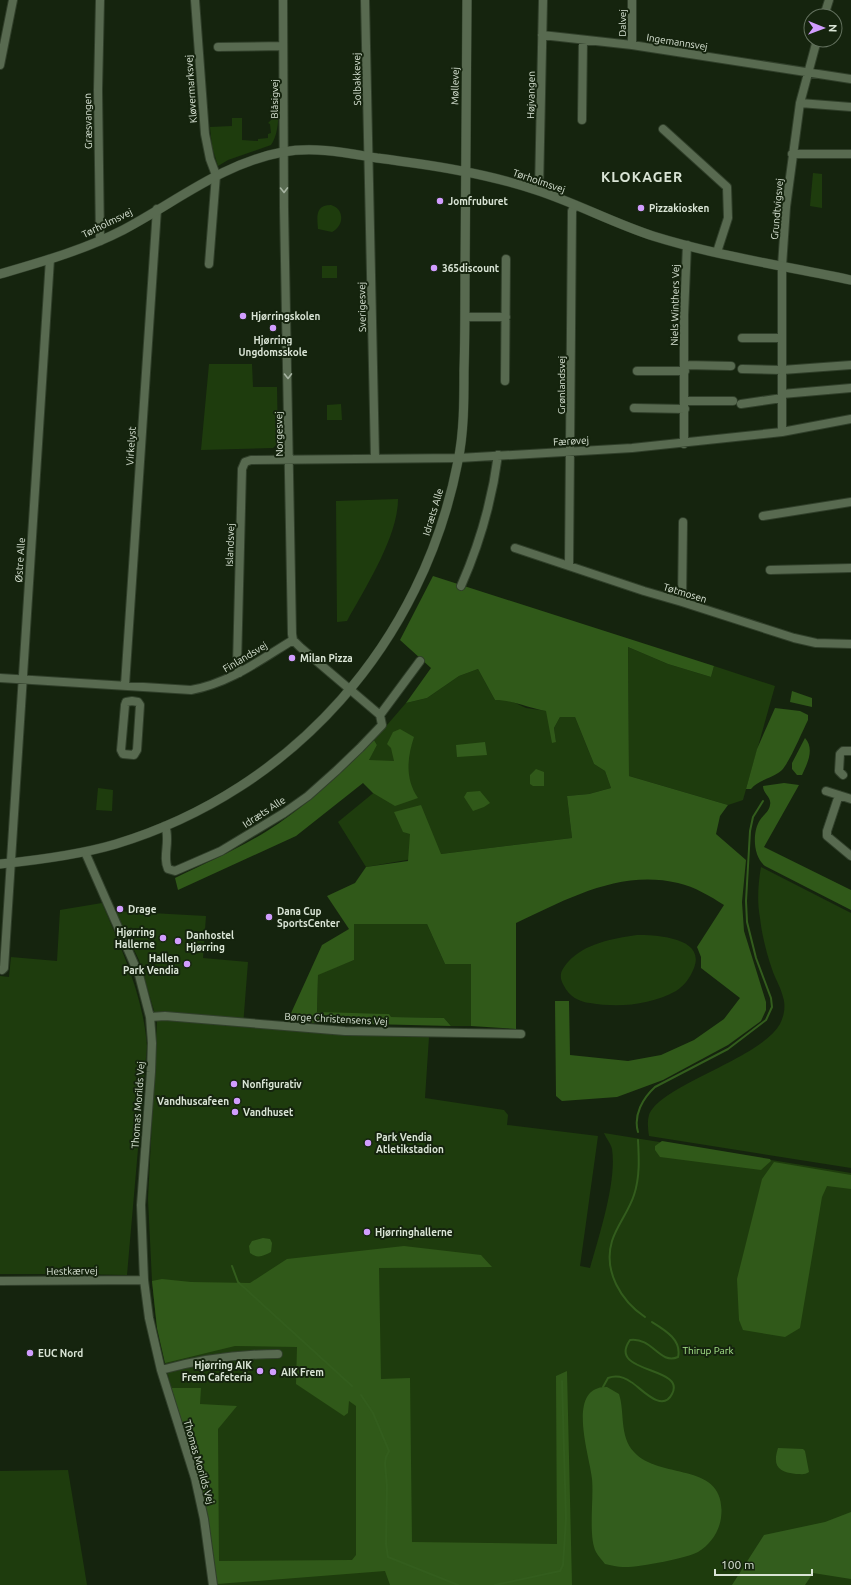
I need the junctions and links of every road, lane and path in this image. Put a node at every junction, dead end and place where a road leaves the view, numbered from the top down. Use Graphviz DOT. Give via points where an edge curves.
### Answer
graph roads {
  1 [pos="13,0"];
  2 [pos="100,0"];
  3 [pos="194,0"];
  4 [pos="283,0"];
  5 [pos="365,0"];
  6 [pos="467,0"];
  7 [pos="542,0"];
  8 [pos="632,0"];
  9 [pos="3,32"];
  10 [pos="542,35"];
  11 [pos="582,40"];
  12 [pos="632,45"];
  13 [pos="284,46"];
  14 [pos="218,47"];
  15 [pos="815,48"];
  16 [pos="0,66"];
  17 [pos="808,72"];
  18 [pos="851,79"];
  19 [pos="800,103"];
  20 [pos="851,107"];
  21 [pos="582,120"];
  22 [pos="663,129"];
  23 [pos="285,152"];
  24 [pos="792,154"];
  25 [pos="851,154"];
  26 [pos="369,156"];
  27 [pos="465,172"];
  28 [pos="216,175"];
  29 [pos="539,190"];
  30 [pos="575,205"];
  31 [pos="157,209"];
  32 [pos="100,241"];
  33 [pos="687,245"];
  34 [pos="717,252"];
  35 [pos="50,259"];
  36 [pos="506,259"];
  37 [pos="209,264"];
  38 [pos="782,266"];
  39 [pos="0,274"];
  40 [pos="851,280"];
  41 [pos="465,317"];
  42 [pos="506,317"];
  43 [pos="742,338"];
  44 [pos="782,338"];
  45 [pos="851,365"];
  46 [pos="731,366"];
  47 [pos="685,368"];
  48 [pos="742,369"];
  49 [pos="782,370"];
  50 [pos="637,371"];
  51 [pos="505,381"];
  52 [pos="851,388"];
  53 [pos="782,396"];
  54 [pos="685,405"];
  55 [pos="634,408"];
  56 [pos="851,419"];
  57 [pos="782,432"];
  58 [pos="684,444"];
  59 [pos="570,451"];
  60 [pos="498,455"];
  61 [pos="375,458"];
  62 [pos="459,458"];
  63 [pos="290,459"];
  64 [pos="851,502"];
  65 [pos="763,516"];
  66 [pos="683,522"];
  67 [pos="515,548"];
  68 [pos="569,566"];
  69 [pos="851,568"];
  70 [pos="770,570"];
  71 [pos="461,586"];
  72 [pos="682,602"];
  73 [pos="293,640"];
  74 [pos="851,644"];
  75 [pos="420,661"];
  76 [pos="239,673"];
  77 [pos="0,678"];
  78 [pos="22,678"];
  79 [pos="124,685"];
  80 [pos="133,686"];
  81 [pos="350,690"];
  82 [pos="132,701"];
  83 [pos="380,715"];
  84 [pos="851,751"];
  85 [pos="843,775"];
  86 [pos="826,791"];
  87 [pos="839,795"];
  88 [pos="851,799"];
  89 [pos="165,826"];
  90 [pos="85,852"];
  91 [pos="851,856"];
  92 [pos="10,863"];
  93 [pos="0,864"];
  94 [pos="2,970"];
  95 [pos="150,1017"];
  96 [pos="521,1034"];
  97 [pos="144,1280"];
  98 [pos="0,1281"];
  99 [pos="278,1354"];
  100 [pos="161,1370"];
  101 [pos="213,1585"];
  1 -- 9 [label="street"];
  2 -- 32 [label="street, Græsvangen"];
  3 -- 28 [label="street, Kløvermarksvej" via="205,134"];
  4 -- 13 [label="street, Blåsigvej"];
  5 -- 26 [label="street, Solbakkevej"];
  6 -- 27 [label="street, Møllevej"];
  7 -- 10 [label="street, Højvangen"];
  8 -- 12 [label="street, Dalvej"];
  9 -- 16 [label="street"];
  10 -- 11 [label="street, Ingemannsvej"];
  10 -- 29 [label="street, Højvangen"];
  11 -- 12 [label="street, Ingemannsvej"];
  11 -- 21 [label="street"];
  12 -- 17 [label="street, Ingemannsvej"];
  13 -- 14 [label="street"];
  13 -- 23 [label="street, Blåsigvej"];
  15 -- 17 [label="street, Grundtvigsvej"];
  17 -- 18 [label="street"];
  17 -- 19 [label="street, Grundtvigsvej"];
  19 -- 20 [label="street"];
  19 -- 24 [label="street, Grundtvigsvej"];
  22 -- 34 [label="street" via="727,187 728,218"];
  23 -- 26 [label="street, Tørholmsvej" via="311,150"];
  23 -- 28 [label="street, Tørholmsvej" via="240,164"];
  23 -- 63 [label="street, Norgesvej, one-way"];
  24 -- 25 [label="street"];
  24 -- 38 [label="street, Grundtvigsvej"];
  26 -- 27 [label="street, Tørholmsvej"];
  26 -- 61 [label="street, Sverigesvej"];
  27 -- 29 [label="street, Tørholmsvej"];
  27 -- 41 [label="street, Idræts Alle"];
  28 -- 31 [label="street, Tørholmsvej"];
  28 -- 37 [label="street"];
  29 -- 30 [label="street, Tørholmsvej"];
  30 -- 33 [label="street, Tørholmsvej" via="620,224"];
  30 -- 59 [label="street, Grønlandsvej" via="572,211"];
  31 -- 32 [label="street, Tørholmsvej"];
  31 -- 79 [label="street, Virkelyst"];
  32 -- 35 [label="street, Tørholmsvej"];
  33 -- 34 [label="street, Tørholmsvej"];
  33 -- 47 [label="street, Niels Winthers Vej"];
  34 -- 38 [label="street, Tørholmsvej"];
  35 -- 39 [label="street, Tørholmsvej"];
  35 -- 78 [label="street, Østre Alle"];
  36 -- 42 [label="street"];
  38 -- 40 [label="street, Tørholmsvej"];
  38 -- 44 [label="street, Grundtvigsvej"];
  41 -- 42 [label="street"];
  41 -- 62 [label="street, Idræts Alle" via="464,399"];
  42 -- 51 [label="street"];
  43 -- 44 [label="street"];
  44 -- 49 [label="street, Grundtvigsvej"];
  45 -- 49 [label="street"];
  46 -- 47 [label="street"];
  47 -- 50 [label="street"];
  47 -- 54 [label="street, Niels Winthers Vej"];
  48 -- 49 [label="street"];
  49 -- 53 [label="street, Grundtvigsvej"];
  52 -- 53 [label="street"];
  53 -- 54 [label="street"];
  53 -- 57 [label="street, Grundtvigsvej"];
  54 -- 55 [label="street"];
  54 -- 58 [label="street, Niels Winthers Vej"];
  56 -- 57 [label="street, Færøvej"];
  57 -- 58 [label="street, Færøvej"];
  58 -- 59 [label="street, Færøvej"];
  59 -- 60 [label="street, Færøvej"];
  59 -- 68 [label="street, Grønlandsvej"];
  60 -- 62 [label="street, Færøvej"];
  60 -- 71 [label="street" via="483,528"];
  61 -- 62 [label="street, Færøvej"];
  61 -- 63 [label="street, Færøvej"];
  62 -- 81 [label="street, Idræts Alle" via="439,532 426,568 392,633"];
  63 -- 73 [label="street, Norgesvej"];
  63 -- 76 [label="street, Islandsvej" via="251,460 245,462 242,469 237,665"];
  64 -- 65 [label="street"];
  66 -- 72 [label="street"];
  67 -- 68 [label="street, Tøtmosen"];
  68 -- 72 [label="street, Tøtmosen"];
  69 -- 70 [label="street"];
  72 -- 74 [label="street, Tøtmosen" via="794,638 816,643"];
  73 -- 76 [label="street, Finlandsvej"];
  73 -- 81 [label="street"];
  75 -- 83 [label="street, Idræts Alle"];
  76 -- 80 [label="street, Finlandsvej" via="208,687 191,690"];
  77 -- 78 [label="street, Finlandsvej"];
  78 -- 79 [label="street, Finlandsvej"];
  78 -- 92 [label="street, Østre Alle"];
  79 -- 80 [label="street, Finlandsvej"];
  80 -- 82 [label="street"];
  81 -- 83 [label="street"];
  81 -- 89 [label="street, Idræts Alle" via="320,722 256,776 203,809"];
  82 -- 82 [label="street" via="138,702 140,706 137,750 134,755 126,755 121,750 125,705 126,702"];
  83 -- 89 [label="street, Idræts Alle" via="382,721 379,728 308,796 266,825 221,851 180,870 170,871 167,866 169,835"];
  84 -- 85 [label="street" via="843,751 840,754 839,771"];
  86 -- 87 [label="street"];
  87 -- 88 [label="street"];
  87 -- 91 [label="street" via="827,836"];
  89 -- 90 [label="street, Idræts Alle" via="117,844"];
  90 -- 92 [label="street, Idræts Alle"];
  90 -- 95 [label="street, Thomas Morilds Vej" via="139,975"];
  92 -- 93 [label="street, Idræts Alle"];
  92 -- 94 [label="street, Østre Alle"];
  95 -- 96 [label="street, Børge Christensens Vej" via="165,1016 345,1031"];
  95 -- 97 [label="street, Thomas Morilds Vej" via="151,1072 141,1205"];
  97 -- 98 [label="street, Hestkærvej"];
  97 -- 100 [label="street, Thomas Morilds Vej" via="149,1318"];
  99 -- 100 [label="street" via="216,1357"];
  100 -- 101 [label="street, Thomas Morilds Vej" via="195,1478 204,1519"];
}
